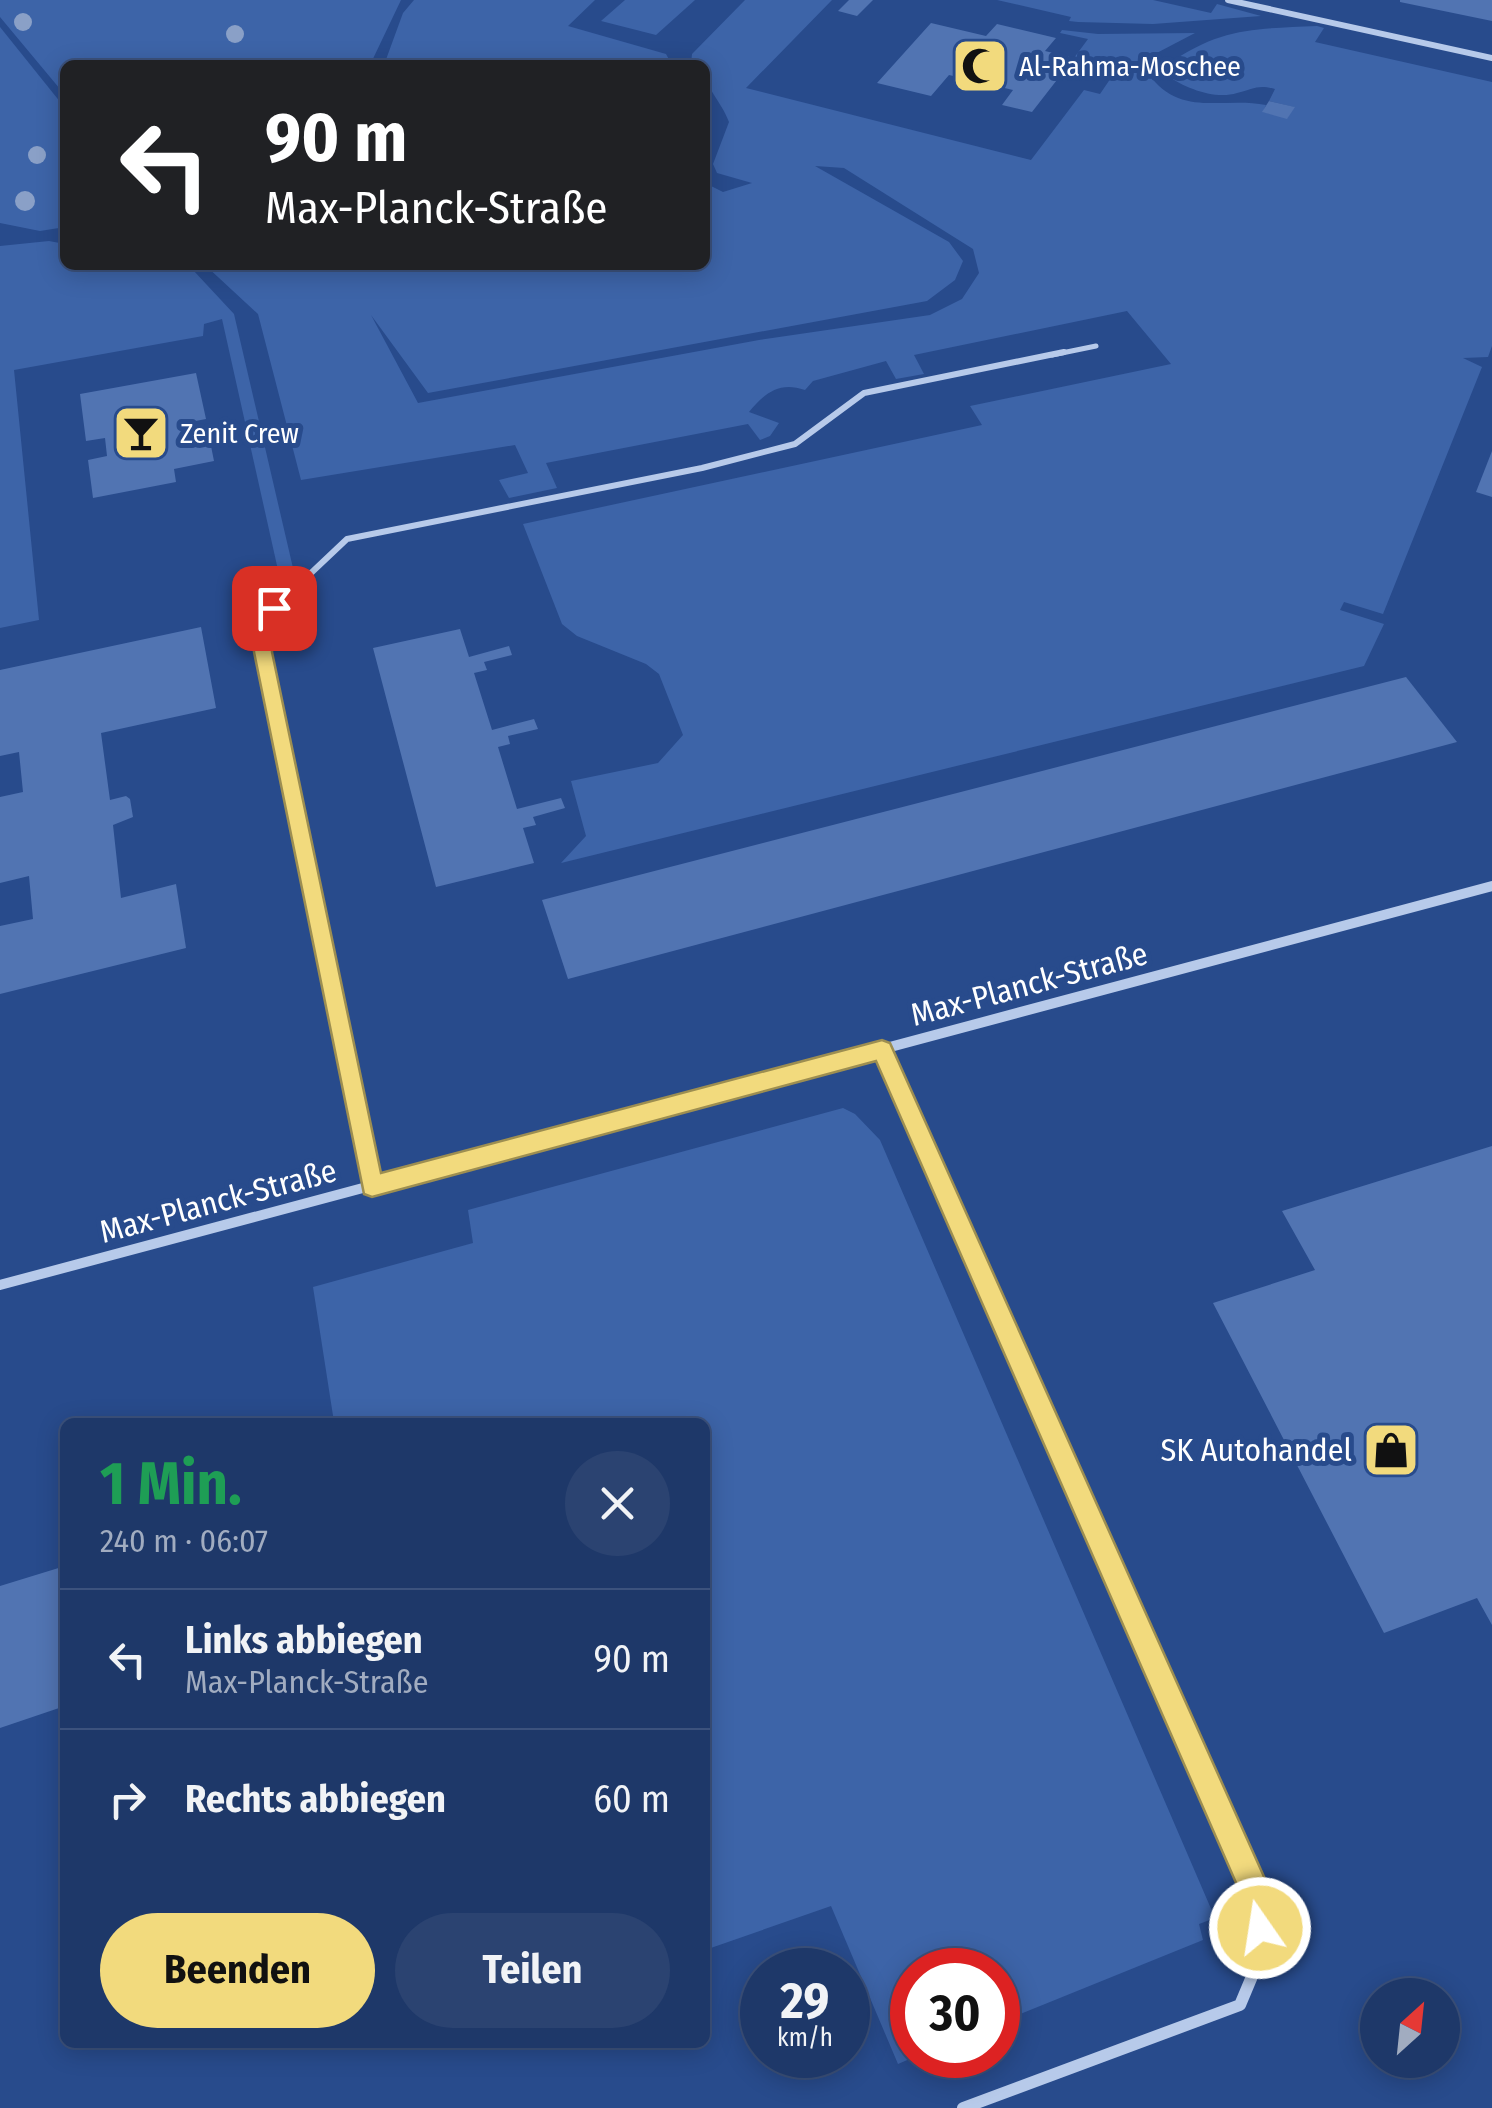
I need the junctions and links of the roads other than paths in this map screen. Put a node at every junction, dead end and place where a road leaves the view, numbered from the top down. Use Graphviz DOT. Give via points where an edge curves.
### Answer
graph roads {
  1 [pos="1228,0"];
  2 [pos="1492,58"];
  3 [pos="1096,346"];
  4 [pos="274,608"];
  5 [pos="1492,886"];
  6 [pos="882,1050"];
  7 [pos="372,1186"];
  8 [pos="0,1285"];
  9 [pos="964,2108"];
  1 -- 2 [label="street"];
  3 -- 4 [label="lane" via="864,392 795,444 720,464 347,539"];
  4 -- 7 [label="street" via="264,627 263,652"];
  5 -- 6 [label="street, Max-Planck-Straße"];
  6 -- 7 [label="street, Max-Planck-Straße"];
  6 -- 9 [label="street" via="1260,1901 1261,1955 1240,2004"];
  7 -- 8 [label="street, Max-Planck-Straße"];
}
